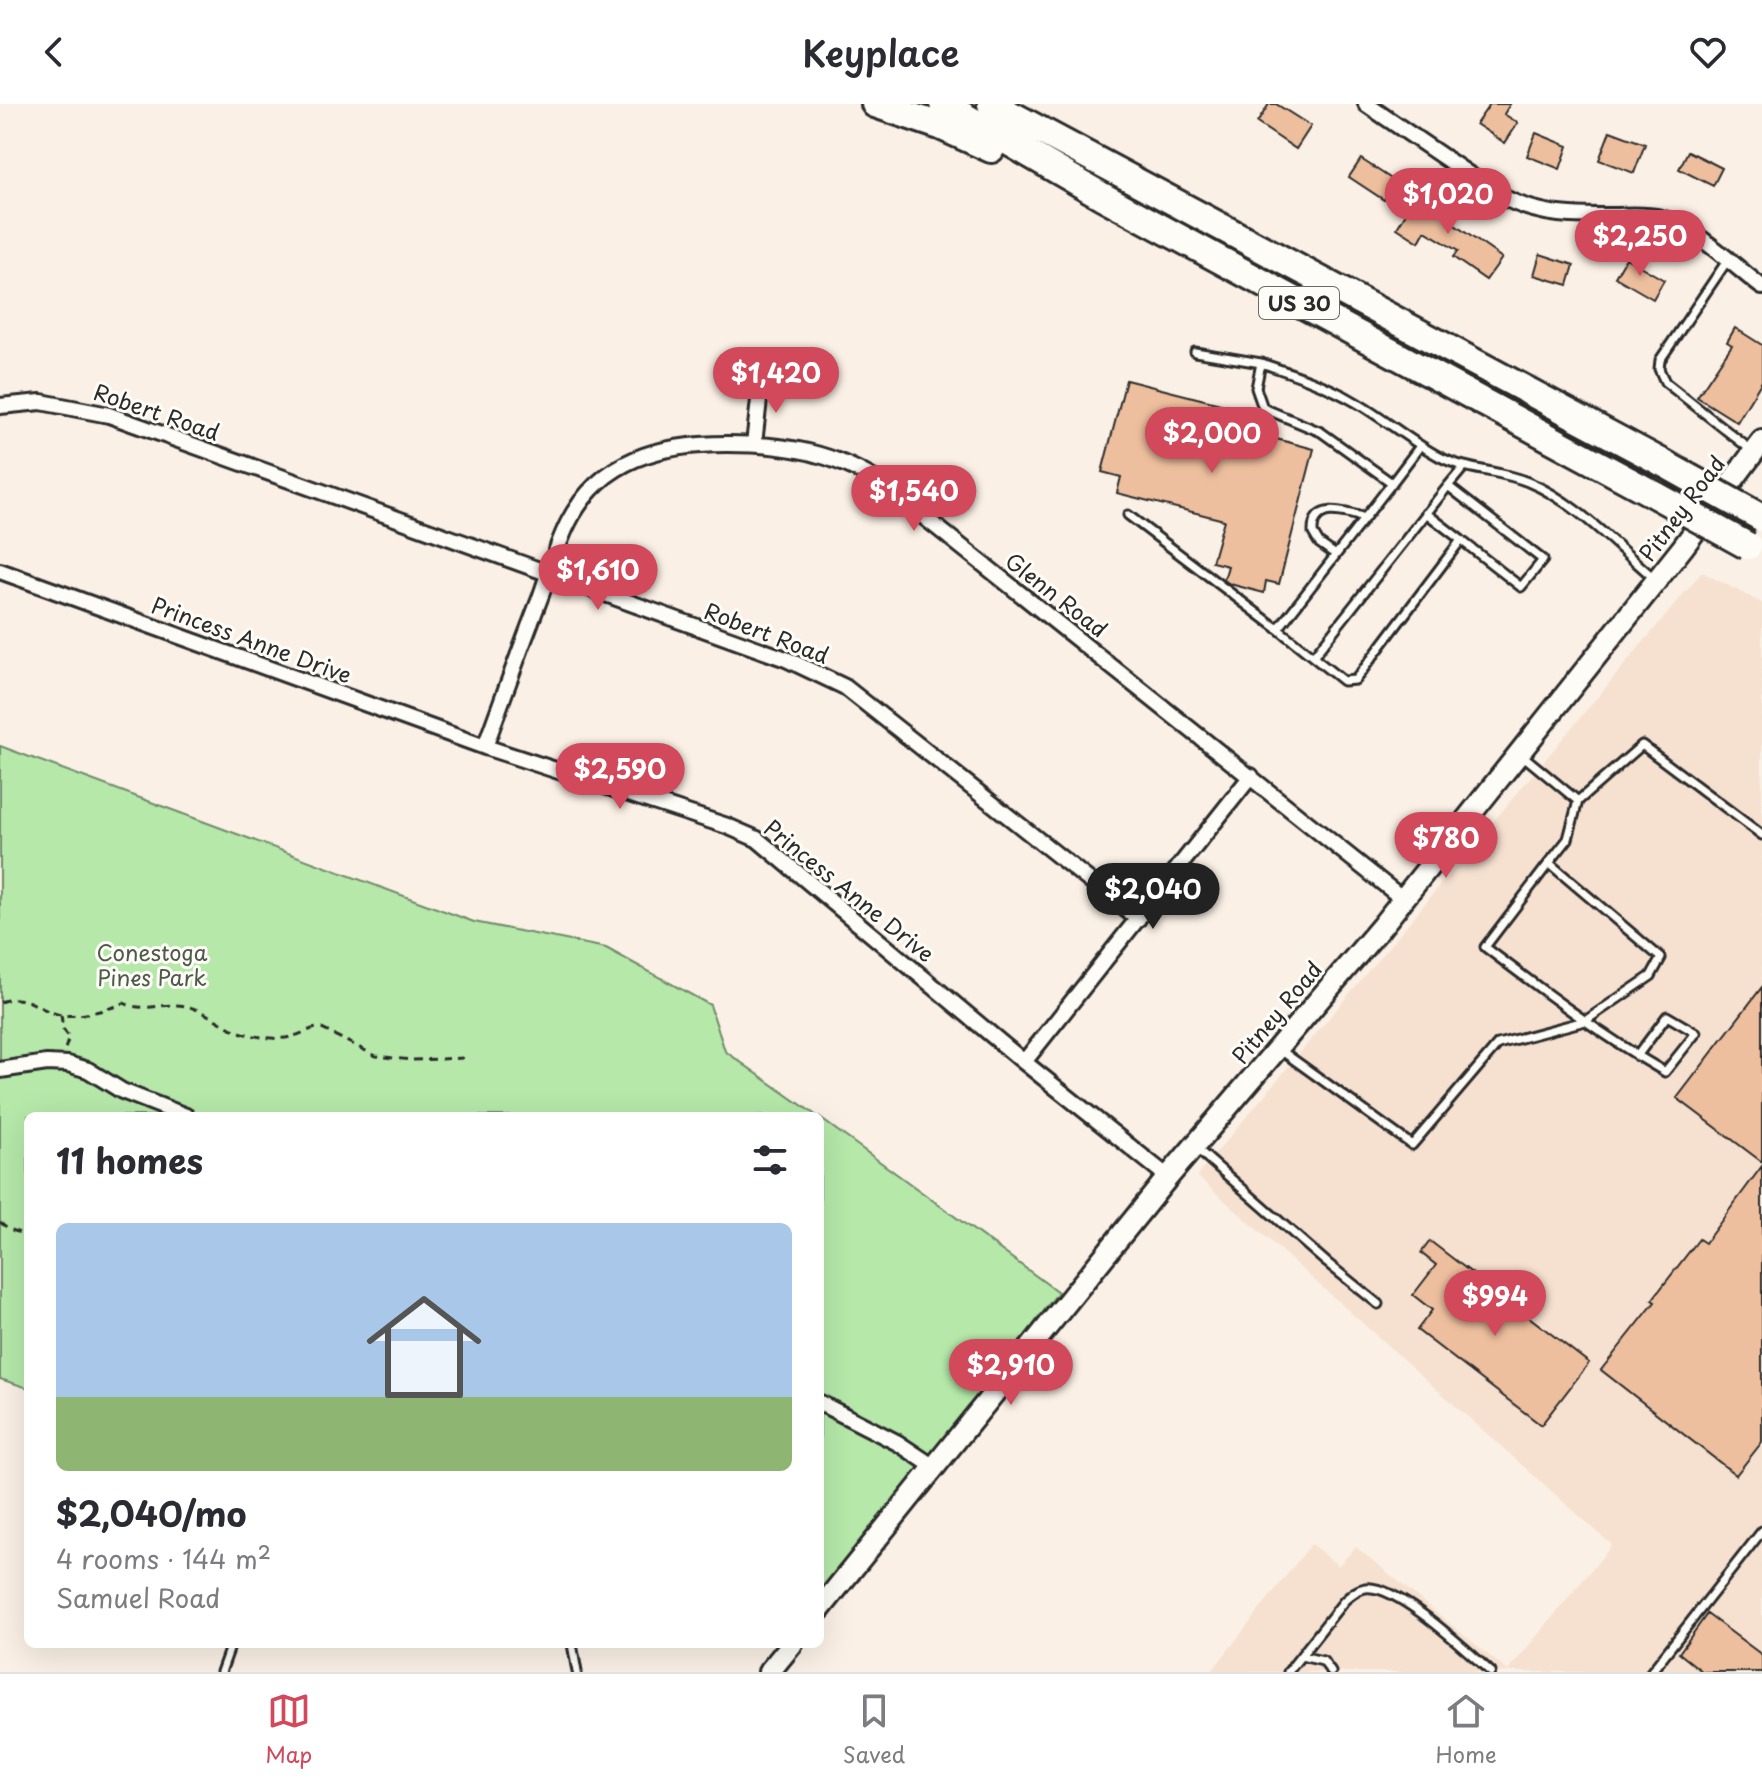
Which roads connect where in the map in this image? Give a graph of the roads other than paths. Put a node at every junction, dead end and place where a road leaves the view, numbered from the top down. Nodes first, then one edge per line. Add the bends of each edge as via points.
1 (875, 104) edge
2 (943, 104) edge
3 (991, 104) edge
4 (1366, 104) edge
5 (1727, 261) junction
6 (1226, 263) junction
7 (1762, 287) edge
8 (1195, 352) dead end
9 (1261, 363) junction
10 (761, 382) dead end
11 (0, 406) edge
12 (754, 444) junction
13 (1420, 446) junction
14 (1758, 446) edge
15 (1464, 467) junction
16 (1392, 483) junction
17 (1448, 486) junction
18 (1426, 513) junction
19 (1128, 515) dead end
20 (1365, 518) junction
21 (1762, 518) edge
22 (1461, 540) junction
23 (1755, 550) edge
24 (1336, 555) junction
25 (0, 571) edge
26 (548, 574) junction
27 (1656, 580) junction
28 (1278, 629) junction
29 (1313, 657) junction
30 (485, 747) junction
31 (1519, 753) junction
32 (1251, 776) junction
33 (1578, 801) junction
34 (1762, 835) edge
35 (1549, 863) junction
36 (1403, 899) junction
37 (1138, 919) junction
38 (1585, 1021) junction
39 (1278, 1048) junction
40 (1637, 1056) junction
41 (1024, 1062) junction
42 (0, 1070) edge
43 (176, 1112) edge
44 (1194, 1146) junction
45 (1168, 1177) junction
46 (1378, 1304) dead end
47 (824, 1405) edge
48 (934, 1467) junction
49 (1762, 1531) edge
50 (824, 1604) edge
51 (230, 1648) edge
52 (573, 1648) edge
53 (789, 1648) edge
54 (1301, 1656) junction
55 (221, 1672) edge
56 (577, 1672) edge
57 (769, 1672) edge
58 (1288, 1672) edge
59 (1331, 1672) edge
60 (1491, 1672) edge
61 (1651, 1672) edge

1 - 6 highway via 964,136
2 - 6 highway, US 30
3 - 21 highway, US 30, bridge
4 - 5 street via 1521,207 1574,216 1662,218 1686,229
5 - 7 street
5 - 14 lane via 1659,369 1665,382
6 - 23 highway, US 30, bridge
8 - 9 lane
9 - 13 lane via 1341,393
9 - 16 lane via 1256,388 1263,408 1321,432
10 - 12 street
11 - 26 street, Robert Road via 41,402 109,415
12 - 26 street, Glenn Road via 669,447 612,472 568,522
12 - 32 street, Glenn Road via 816,452 884,485
13 - 15 lane
13 - 16 lane
14 - 27 main road, Pitney Road
15 - 17 lane
15 - 27 lane via 1532,484 1582,517
16 - 20 lane
17 - 18 lane
17 - 22 lane via 1543,560 1521,587
18 - 22 lane
18 - 29 lane
19 - 28 lane
20 - 24 lane
20 - 24 lane via 1336,510 1317,517 1313,533
22 - 29 lane via 1355,680 1343,681
24 - 28 lane
25 - 30 street, Princess Anne Drive
26 - 30 street, Glenn Road
26 - 37 street, Robert Road via 786,659 845,687
27 - 31 main road, Pitney Road
28 - 29 lane
30 - 41 street, Princess Anne Drive via 757,839
31 - 33 lane
31 - 36 main road, Pitney Road
32 - 36 street, Glenn Road
32 - 37 street
33 - 34 lane via 1642,745
33 - 35 lane via 1568,839
35 - 38 lane via 1485,947
35 - 38 lane via 1661,958 1651,976
36 - 39 main road, Pitney Road
37 - 41 street
38 - 39 lane via 1498,1044 1412,1145
38 - 40 lane
39 - 44 main road, Pitney Road
40 - 40 lane via 1665,1072 1696,1033 1667,1016
41 - 45 street, Princess Anne Drive
42 - 43 street via 61,1064 88,1070 122,1091
44 - 45 main road, Pitney Road
44 - 46 lane
45 - 48 main road, Pitney Road
47 - 48 street
48 - 50 main road, Pitney Road
49 - 61 lane
51 - 55 lane
52 - 56 lane
53 - 57 main road
54 - 58 lane
54 - 59 lane via 1323,1661
54 - 60 lane via 1344,1601 1374,1588 1413,1607

